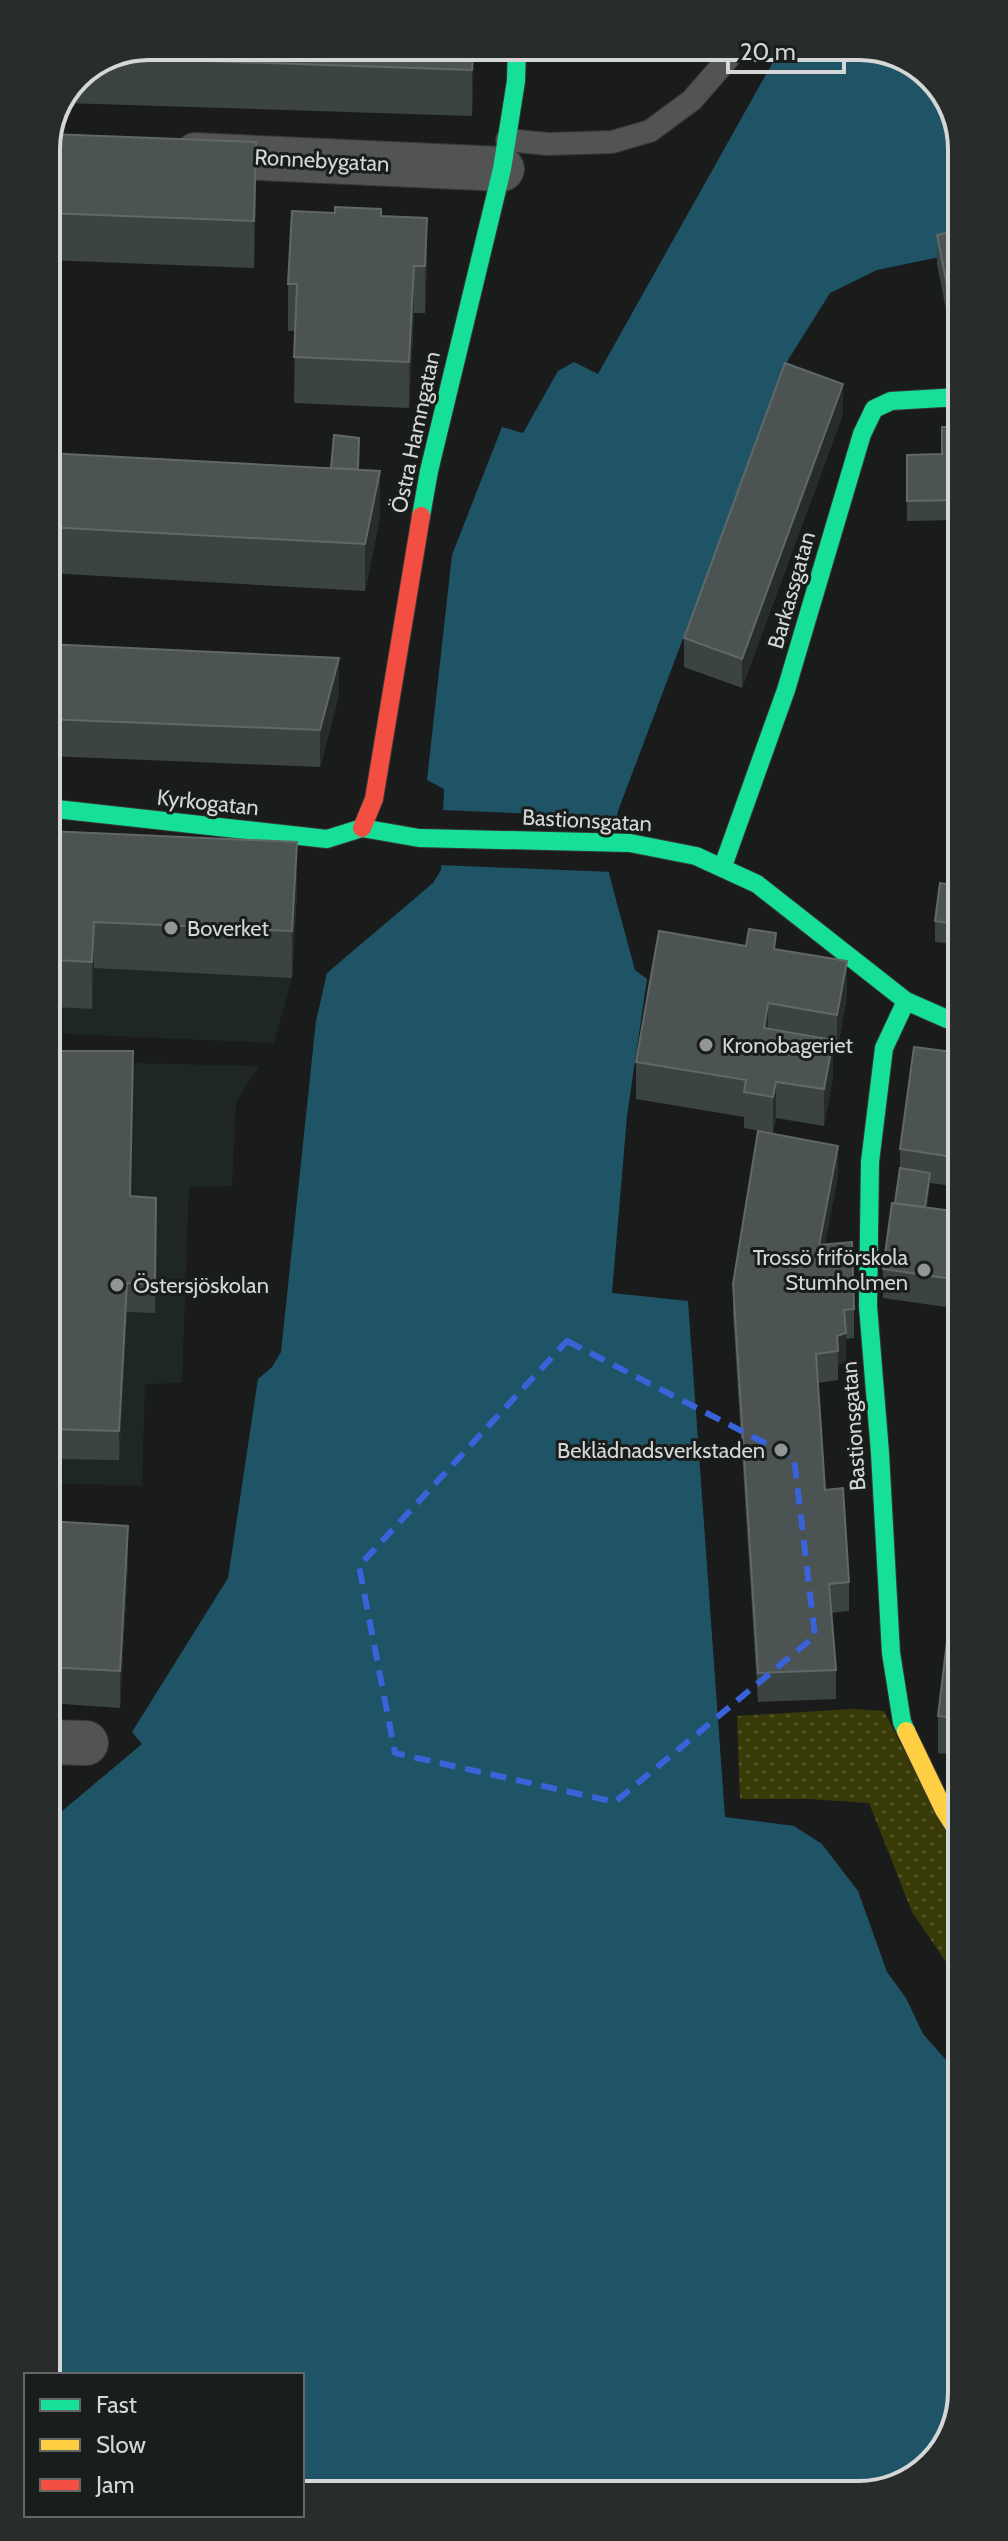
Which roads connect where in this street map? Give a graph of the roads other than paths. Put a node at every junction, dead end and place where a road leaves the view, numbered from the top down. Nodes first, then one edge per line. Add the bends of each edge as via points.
1 (517, 60) edge
2 (727, 60) edge
3 (156, 153) edge
4 (505, 154) junction
5 (948, 398) edge
6 (60, 809) edge
7 (362, 828) junction
8 (723, 866) junction
9 (906, 1001) junction
10 (948, 1019) edge
11 (948, 1816) edge

1 - 4 street, Östra Hamngatan
2 - 4 lane via 692,100 650,131 612,142 548,144
3 - 4 street, Ronnebygatan
4 - 7 street, Östra Hamngatan via 429,471 374,799
5 - 8 street, Barkassgatan via 891,401 874,409 786,690
6 - 7 street, Kyrkogatan via 327,839
7 - 8 street, Bastionsgatan via 436,838 630,843
8 - 9 street, Bastionsgatan via 757,884
9 - 10 street, Bastionsgatan
9 - 11 street, Bastionsgatan via 884,1048 870,1162 868,1306 891,1653 902,1722

